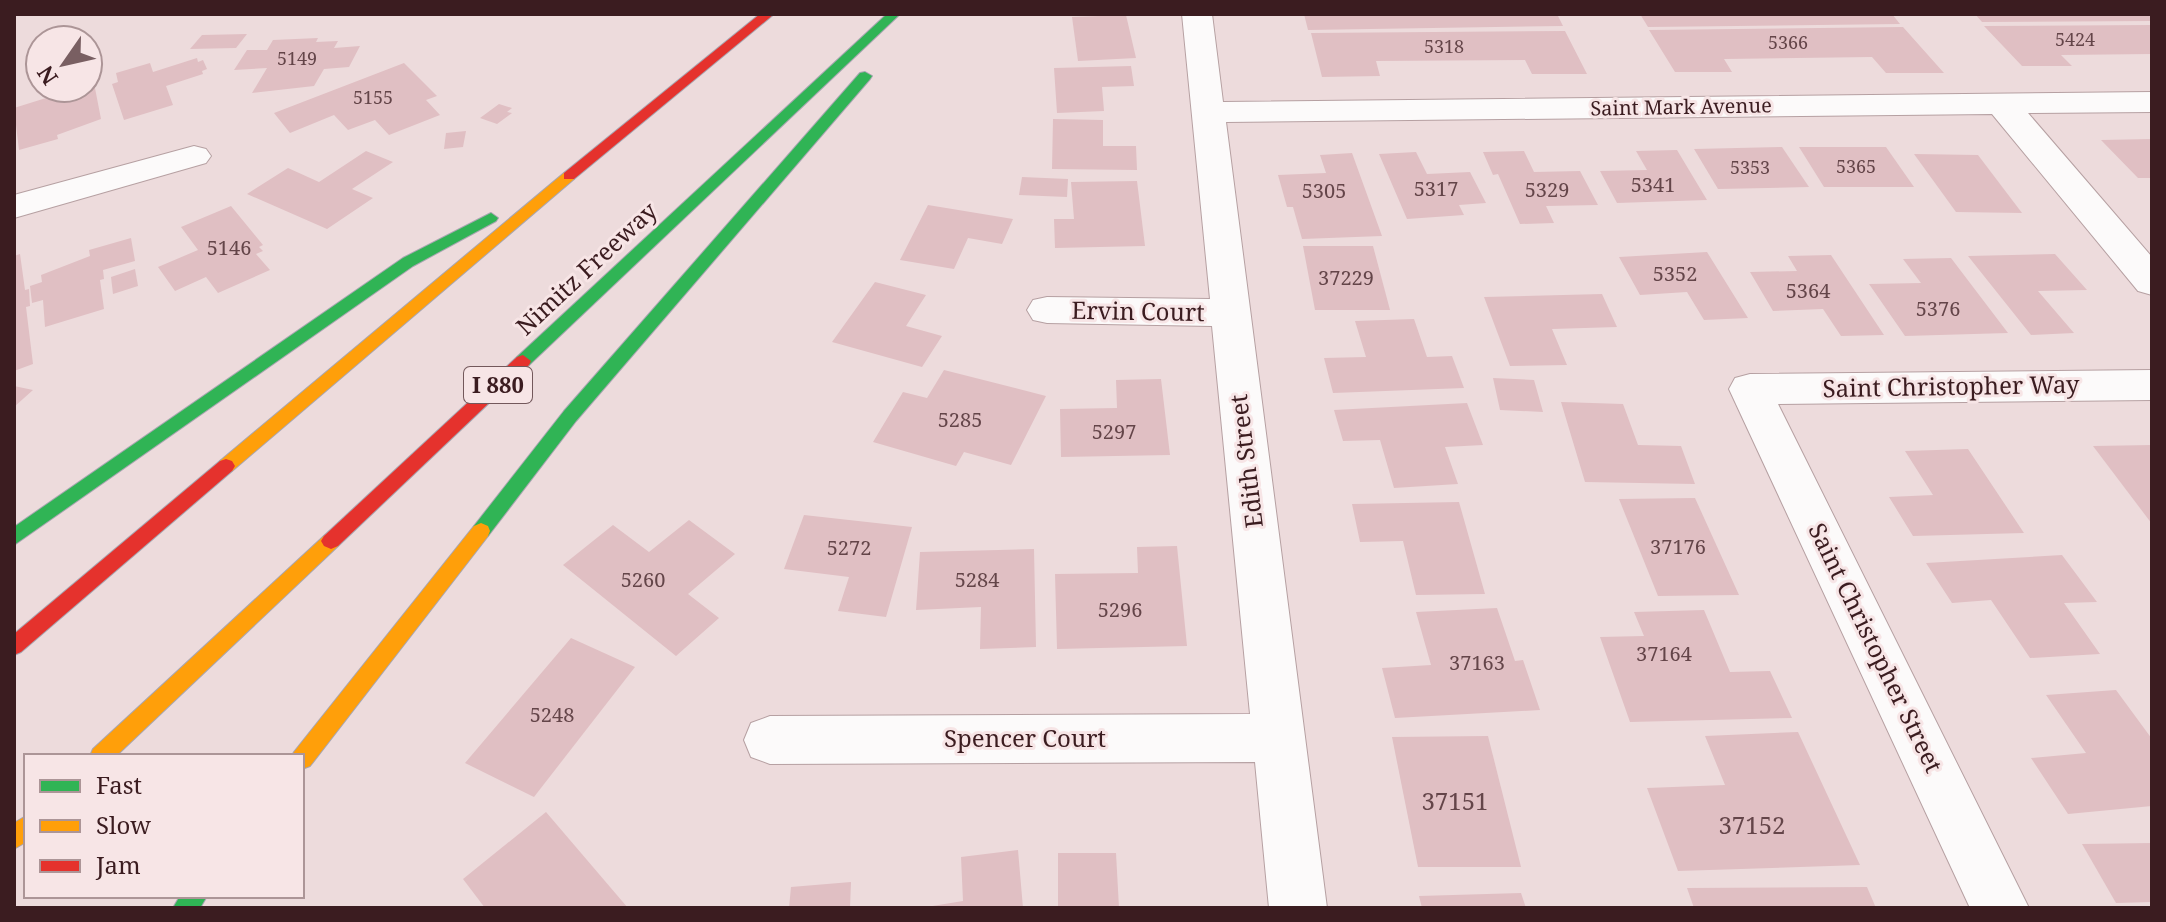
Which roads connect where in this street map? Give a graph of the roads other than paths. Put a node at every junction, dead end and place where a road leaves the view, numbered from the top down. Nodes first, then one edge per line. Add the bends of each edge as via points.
1 (768, 14) edge
2 (1197, 14) edge
3 (900, 26) edge
4 (877, 61) dead end
5 (2152, 102) edge
6 (2001, 103) junction
7 (1209, 112) junction
8 (194, 156) dead end
9 (567, 177) junction
10 (14, 207) edge
11 (2152, 282) edge
12 (1047, 310) dead end
13 (1229, 313) junction
14 (2152, 385) edge
15 (1750, 389) joint
16 (14, 537) edge
17 (14, 646) edge
18 (1281, 738) junction
19 (770, 740) dead end
20 (103, 754) edge
21 (304, 756) edge
22 (1298, 908) edge
23 (2000, 908) edge

1 - 9 highway
2 - 7 street, Edith Street
3 - 20 highway, Nimitz Freeway / I 880
4 - 21 highway via 570,416
5 - 6 street, Saint Mark Avenue
6 - 7 street, Saint Mark Avenue
6 - 11 street
7 - 13 street, Edith Street
8 - 10 street
9 - 16 highway via 408,262
9 - 17 highway
12 - 13 street, Ervin Court
13 - 18 street, Edith Street
14 - 15 street, Saint Christopher Way
15 - 23 street, Saint Christopher Street
18 - 19 street, Spencer Court
18 - 22 street, Edith Street

